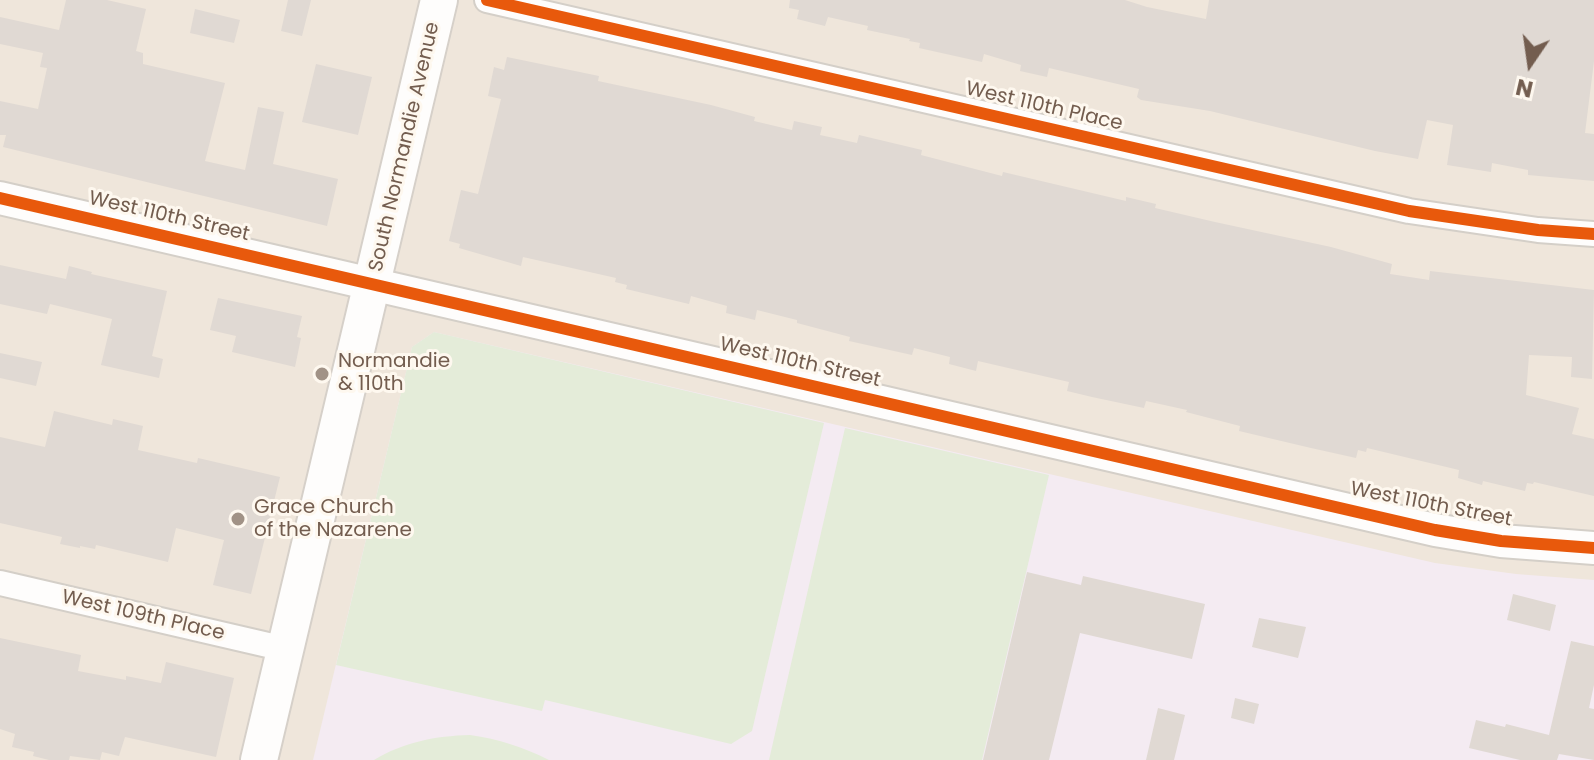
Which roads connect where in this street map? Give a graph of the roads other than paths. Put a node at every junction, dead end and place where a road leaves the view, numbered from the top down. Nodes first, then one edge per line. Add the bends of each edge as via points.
1 (439, 0) edge
2 (487, 0) edge
3 (0, 198) edge
4 (1594, 234) edge
5 (373, 285) junction
6 (1594, 548) edge
7 (0, 583) edge
8 (285, 649) junction
9 (259, 760) edge

1 - 5 main road, South Normandie Avenue
2 - 4 street, West 110th Place via 1409,211
3 - 5 street, West 110th Street
5 - 6 street, West 110th Street via 1435,530
5 - 8 main road, South Normandie Avenue
7 - 8 street, West 109th Place
8 - 9 main road, South Normandie Avenue

